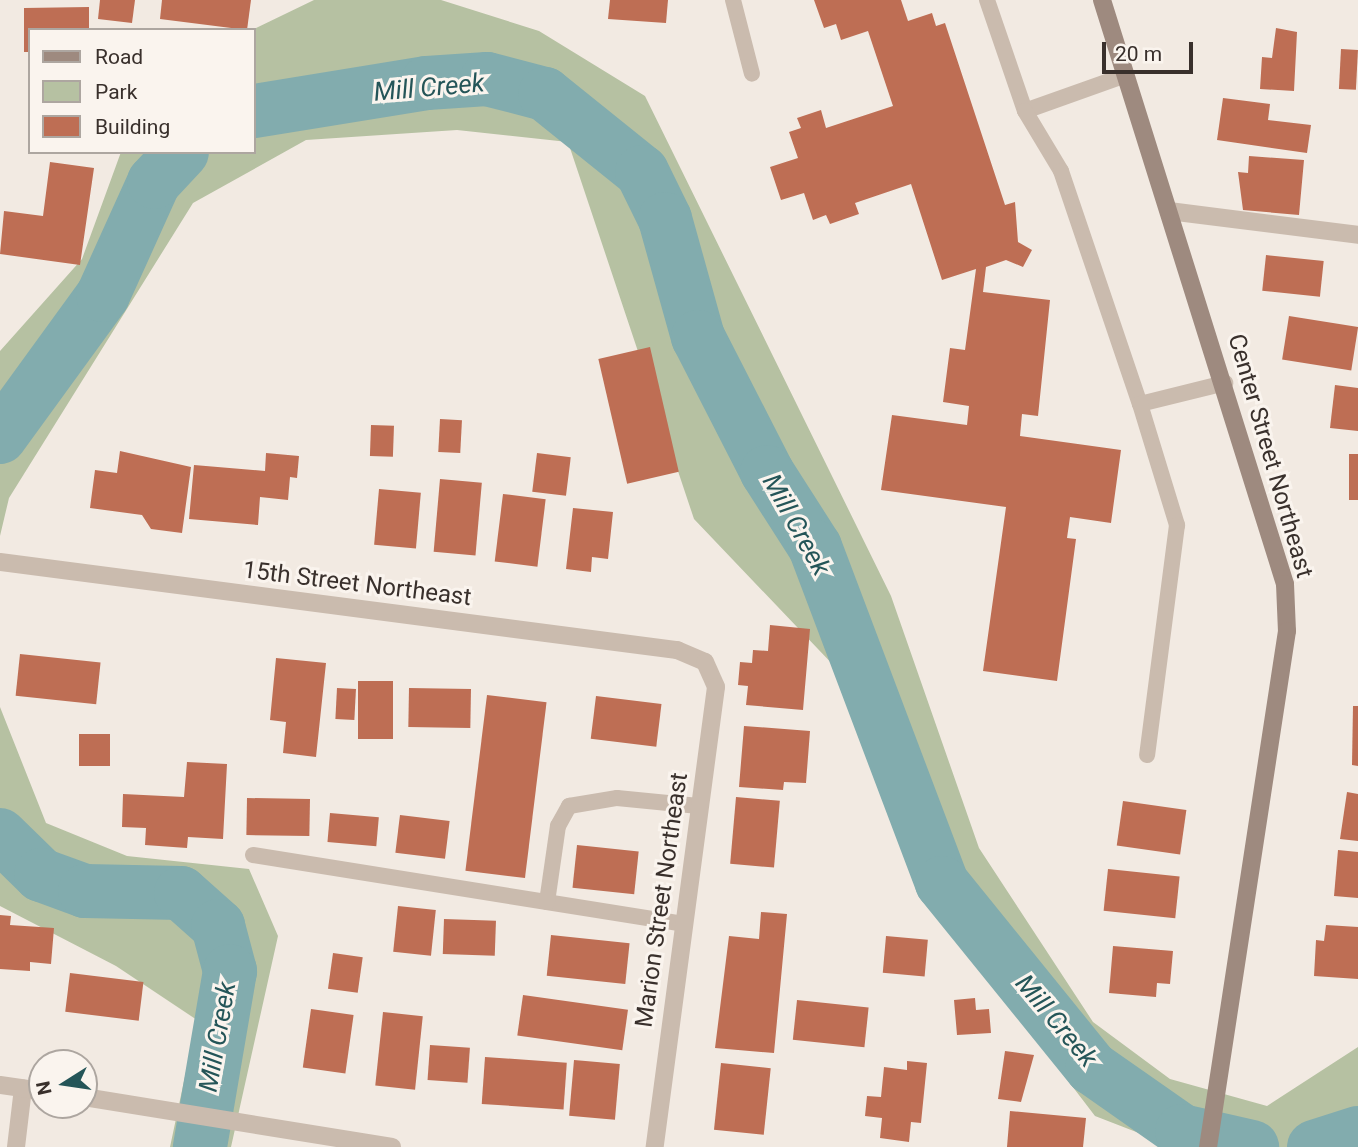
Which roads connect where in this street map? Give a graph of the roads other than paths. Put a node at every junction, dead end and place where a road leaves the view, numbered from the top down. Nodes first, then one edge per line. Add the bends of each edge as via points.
1 (733, 0) edge
2 (987, 0) edge
3 (1102, 0) edge
4 (751, 74) dead end
5 (1126, 75) junction
6 (1025, 111) junction
7 (1169, 211) junction
8 (1358, 235) edge
9 (1224, 383) junction
10 (1140, 404) junction
11 (0, 562) edge
12 (705, 662) joint
13 (1147, 755) dead end
14 (699, 806) junction
15 (253, 855) dead end
16 (547, 902) junction
17 (683, 924) junction
18 (0, 1085) edge
19 (23, 1088) junction
20 (28, 1089) edge
21 (98, 1099) edge
22 (369, 1145) edge
23 (16, 1147) edge
24 (392, 1147) edge
25 (655, 1147) edge
26 (1208, 1147) edge

1 - 4 lane
2 - 6 lane
3 - 5 main road, Center Street Northeast
5 - 6 lane
5 - 7 main road, Center Street Northeast
6 - 10 lane via 1060,171
7 - 8 street
7 - 9 main road, Center Street Northeast
9 - 10 lane
9 - 26 main road, Center Street Northeast via 1270,526 1287,611
10 - 13 lane via 1177,525
11 - 12 street, 15th Street Northeast via 677,650
12 - 14 street, Marion Street Northeast via 716,687
14 - 16 lane via 586,800 569,806 558,825
14 - 17 street, Marion Street Northeast
15 - 16 lane
16 - 17 lane
17 - 25 street, Marion Street Northeast
18 - 19 street
19 - 20 street
19 - 23 street
21 - 22 street
22 - 24 street

